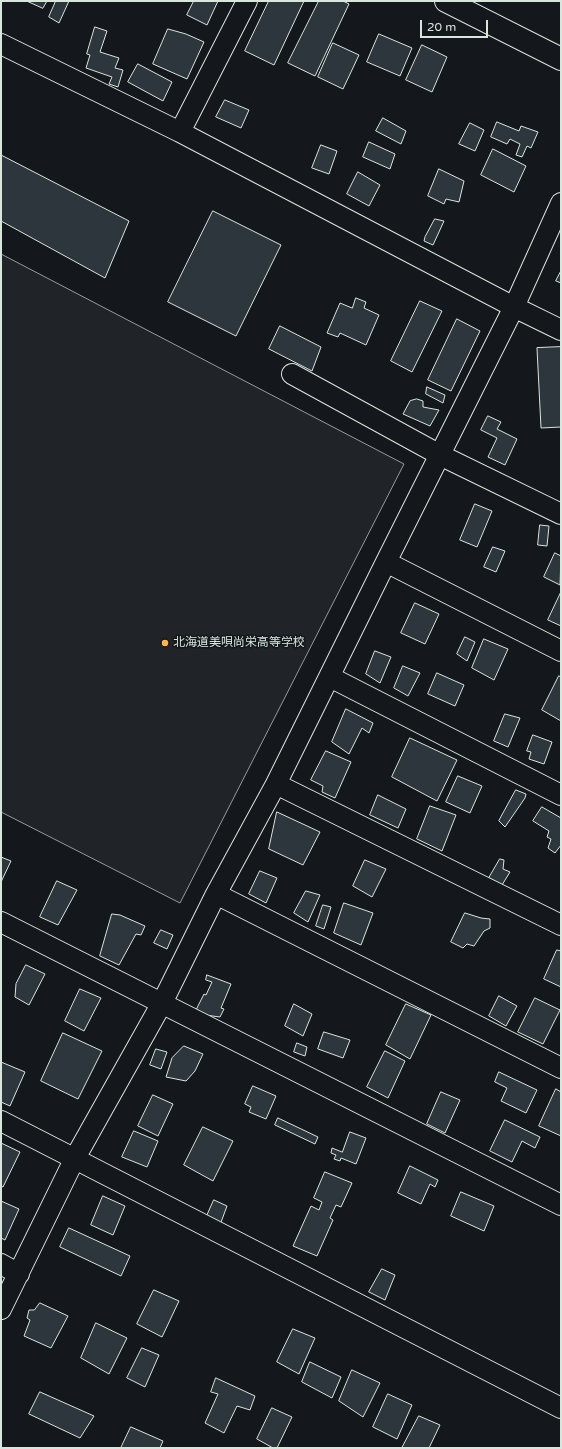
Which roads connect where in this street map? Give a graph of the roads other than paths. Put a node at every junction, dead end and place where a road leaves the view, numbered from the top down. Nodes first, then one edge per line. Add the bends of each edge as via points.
1 (247, 1) edge
2 (446, 1) edge
3 (1, 44) edge
4 (561, 59) edge
5 (180, 132) junction
6 (561, 203) edge
7 (514, 307) junction
8 (561, 330) edge
9 (292, 374) dead end
10 (440, 455) junction
11 (561, 514) edge
12 (386, 562) junction
13 (561, 651) edge
14 (330, 677) junction
15 (276, 784) junction
16 (561, 795) edge
17 (216, 894) junction
18 (1, 922) edge
19 (561, 925) edge
20 (162, 1004) junction
21 (561, 1068) edge
22 (1, 1121) edge
23 (76, 1158) junction
24 (561, 1205) edge
25 (1, 1264) edge
26 (19, 1274) junction
27 (1, 1309) edge
28 (561, 1408) edge

1 - 5 street
2 - 4 highway
3 - 5 street
5 - 7 street
6 - 7 street
7 - 8 street
7 - 10 street
9 - 10 street
10 - 11 street
10 - 12 street
12 - 13 street
12 - 14 street
14 - 15 street
14 - 16 street
15 - 17 street
15 - 19 street
17 - 20 street
17 - 21 street
18 - 20 street
20 - 23 street
20 - 24 street
22 - 23 street
23 - 26 street
23 - 28 street
25 - 26 street
26 - 27 street

